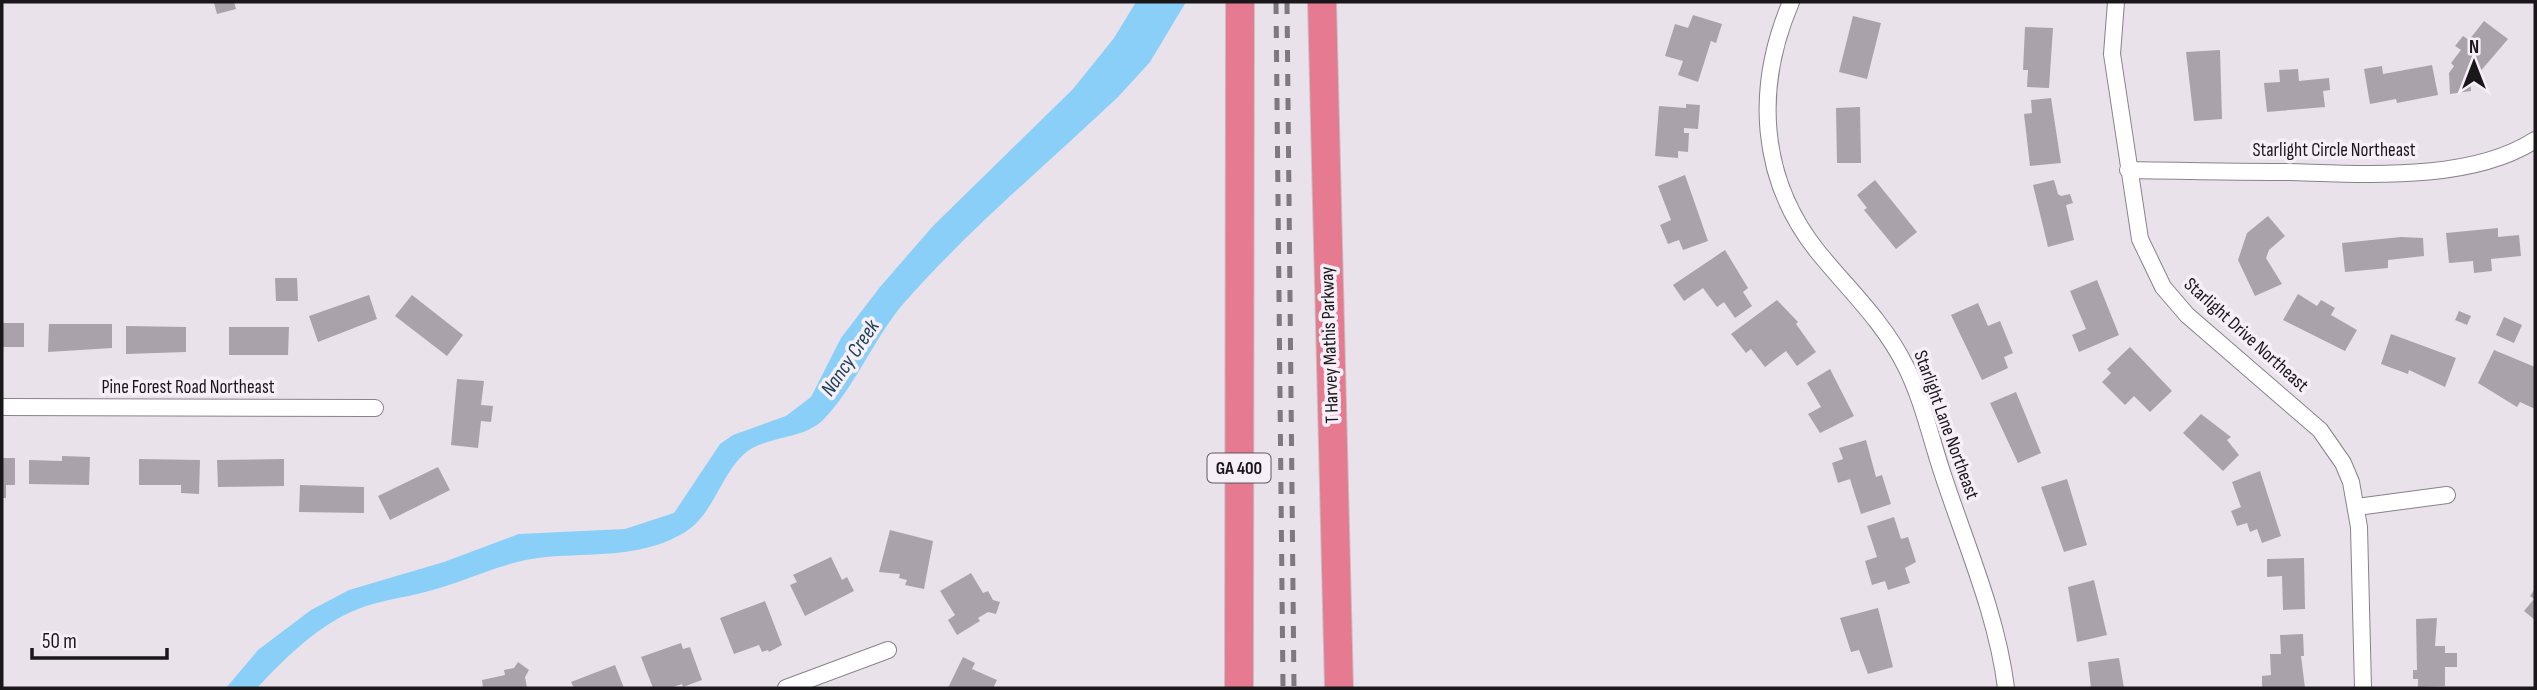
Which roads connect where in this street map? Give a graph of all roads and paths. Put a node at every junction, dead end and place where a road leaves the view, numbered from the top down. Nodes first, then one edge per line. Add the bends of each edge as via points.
1 (1240, 2) edge
2 (1791, 2) edge
3 (2116, 2) edge
4 (1322, 10) edge
5 (2535, 140) edge
6 (2128, 170) junction
7 (2, 407) edge
8 (374, 408) dead end
9 (2447, 495) dead end
10 (2357, 507) junction
11 (888, 650) dead end
12 (786, 688) edge
13 (1239, 688) edge
14 (1339, 688) edge
15 (2006, 688) edge
16 (2363, 688) edge

1 - 13 highway, GA 400
2 - 15 street, Starlight Lane Northeast via 1771,57 1767,96 1778,178 1797,221 1817,251 1878,319 1907,369 1994,626
3 - 6 street, Starlight Drive Northeast via 2112,54
4 - 14 highway, T Harvey Mathis Parkway
5 - 6 street, Starlight Circle Northeast via 2515,153 2426,171
6 - 10 street, Starlight Drive Northeast via 2140,239 2163,287 2188,315 2327,437 2351,482
7 - 8 street, Pine Forest Road Northeast
9 - 10 street
10 - 16 street, Starlight Drive Northeast
11 - 12 street

